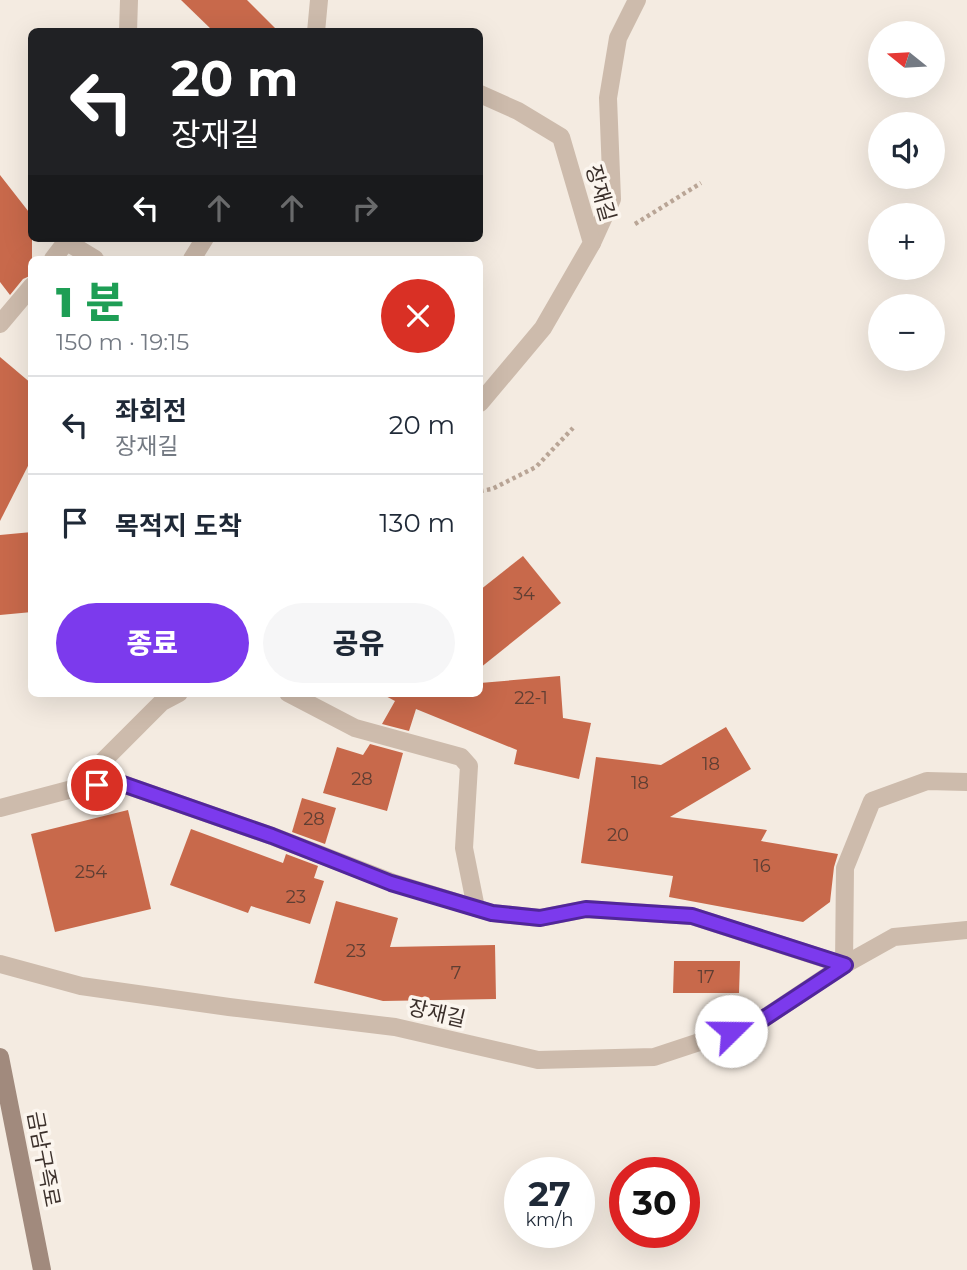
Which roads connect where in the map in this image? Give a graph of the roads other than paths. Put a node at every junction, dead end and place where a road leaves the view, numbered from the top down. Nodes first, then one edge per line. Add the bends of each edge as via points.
1 (129, 0) edge
2 (319, 0) edge
3 (637, 0) edge
4 (128, 28) edge
5 (316, 28) edge
6 (483, 95) edge
7 (66, 242) edge
8 (71, 242) edge
9 (592, 243) junction
10 (55, 256) edge
11 (90, 256) edge
12 (28, 291) edge
13 (0, 324) edge
14 (483, 399) edge
15 (171, 697) edge
16 (296, 697) edge
17 (967, 782) edge
18 (76, 789) junction
19 (0, 808) edge
20 (476, 908) junction
21 (967, 930) edge
22 (0, 964) edge
23 (845, 965) junction
24 (0, 1057) edge
25 (42, 1270) edge

1 - 4 street
2 - 5 street
3 - 9 street via 618,38 608,98 612,199
6 - 9 street, 장재길 via 561,136
7 - 10 street
8 - 11 street
9 - 14 street, 장재길 via 544,328
12 - 13 street
15 - 18 street
16 - 20 street via 355,728 461,757 469,766 464,848
17 - 23 street via 927,781 872,801 845,868
18 - 19 street
18 - 20 street via 117,782 391,883
20 - 23 street via 540,918 586,909 692,916
21 - 23 street, 장재길 via 894,937
22 - 23 street, 장재길 via 81,986 395,1027 538,1060 654,1056 757,1023
24 - 25 main road, 금남구즉로

